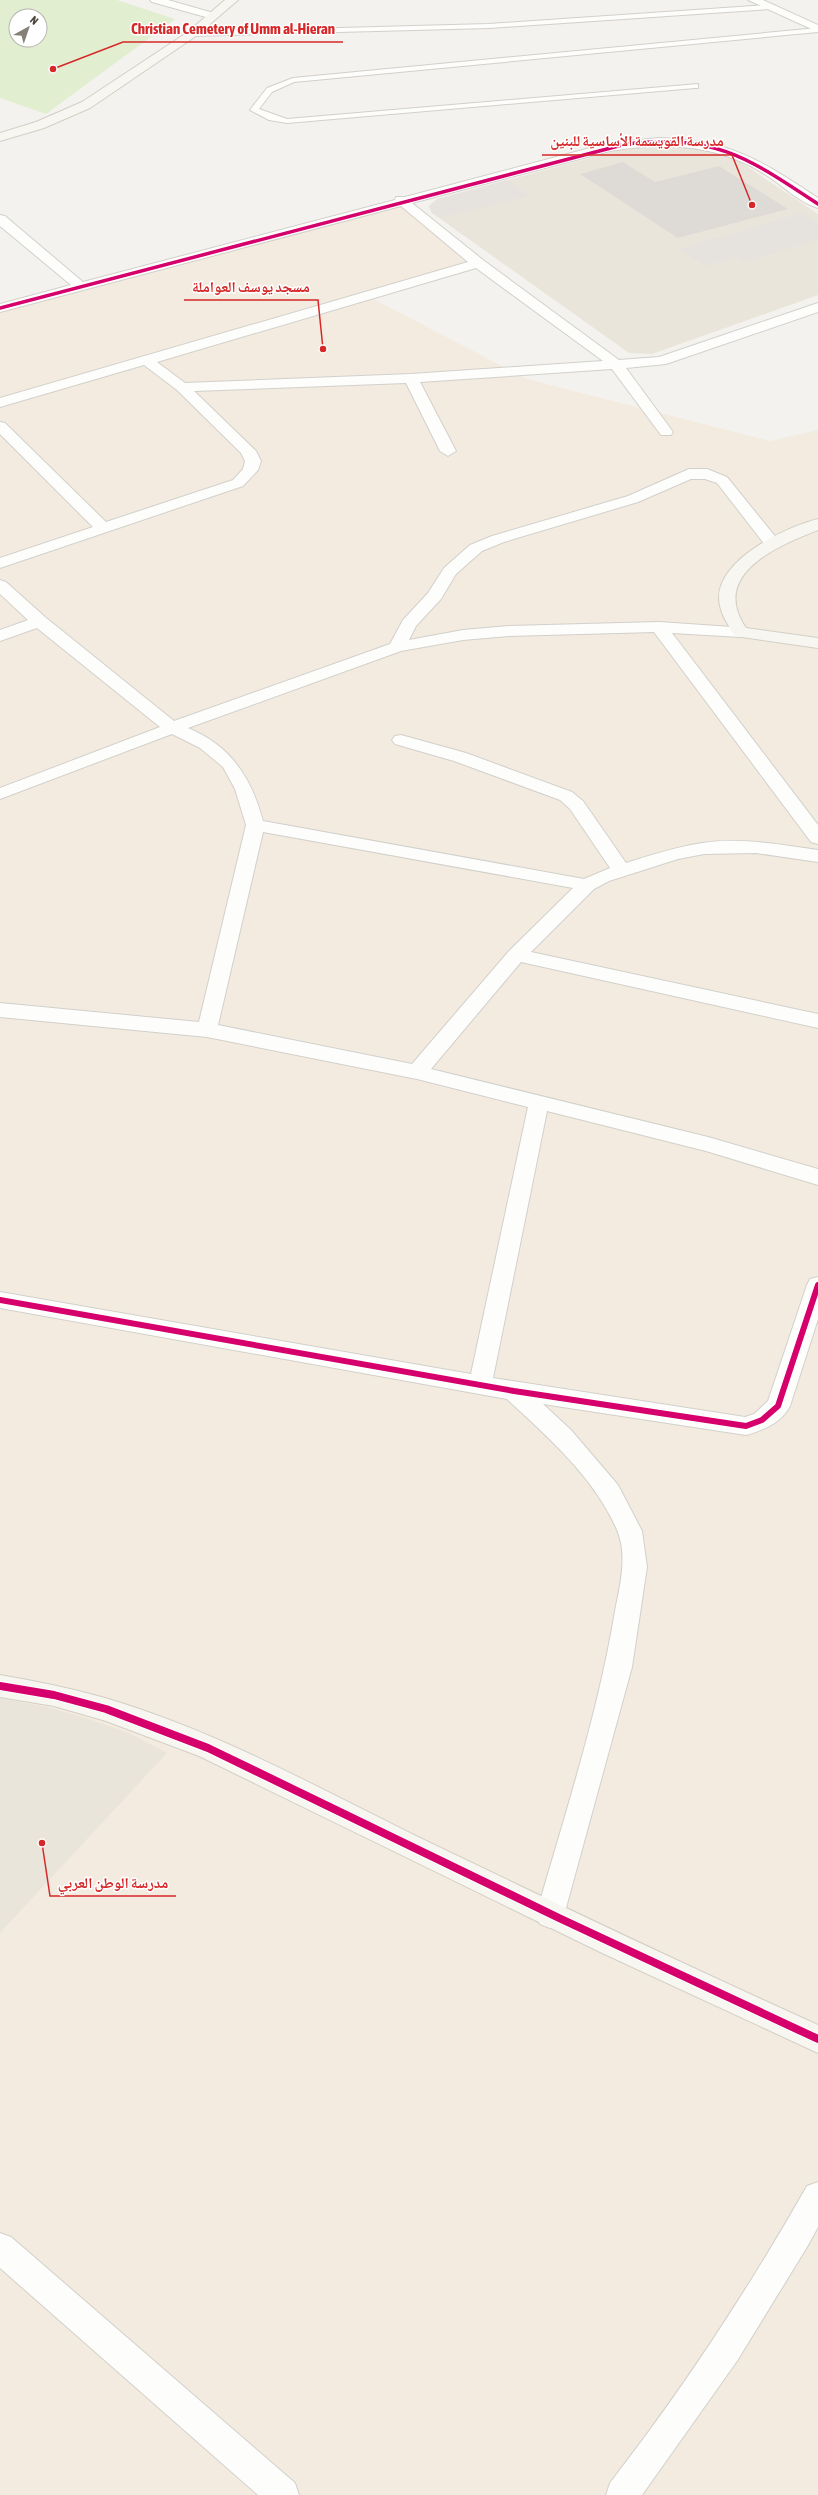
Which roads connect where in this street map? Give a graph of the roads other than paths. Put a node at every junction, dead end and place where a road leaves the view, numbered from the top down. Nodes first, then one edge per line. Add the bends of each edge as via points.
1 (156, 0) edge
2 (232, 0) edge
3 (754, 0) edge
4 (767, 7) junction
5 (213, 16) junction
6 (818, 30) edge
7 (192, 34) junction
8 (695, 86) dead end
9 (0, 137) edge
10 (401, 200) junction
11 (818, 204) edge
12 (0, 219) edge
13 (478, 263) junction
14 (80, 286) junction
15 (818, 307) edge
16 (0, 308) edge
17 (147, 361) junction
18 (615, 363) junction
19 (411, 378) junction
20 (182, 387) junction
21 (0, 403) edge
22 (0, 426) edge
23 (666, 432) dead end
24 (448, 451) dead end
25 (818, 524) edge
26 (102, 527) junction
27 (772, 543) junction
28 (0, 563) edge
29 (0, 586) edge
30 (39, 621) junction
31 (660, 627) junction
32 (741, 632) junction
33 (0, 636) edge
34 (818, 643) edge
35 (397, 647) junction
36 (172, 728) junction
37 (401, 740) dead end
38 (0, 794) edge
39 (255, 825) junction
40 (818, 838) edge
41 (818, 856) edge
42 (621, 870) junction
43 (587, 886) junction
44 (516, 955) junction
45 (0, 1010) edge
46 (818, 1021) edge
47 (207, 1030) junction
48 (416, 1072) junction
49 (539, 1102) junction
50 (818, 1177) edge
51 (818, 1285) edge
52 (0, 1300) edge
53 (480, 1386) junction
54 (514, 1392) junction
55 (0, 1686) edge
56 (550, 1915) junction
57 (818, 2039) edge
58 (818, 2197) edge
59 (0, 2248) edge
60 (283, 2495) edge
61 (622, 2495) edge

1 - 5 street
2 - 5 street
3 - 4 street
4 - 6 street
4 - 7 lane via 488,26
5 - 7 street
6 - 8 lane via 293,80 272,87 260,96 254,110 272,118 287,120
7 - 9 street via 86,105 40,125
10 - 11 street via 636,142 693,143 742,156
10 - 13 street
10 - 14 street
12 - 14 street
13 - 17 street
13 - 18 street
14 - 16 street
15 - 18 street via 661,361
17 - 20 street
17 - 21 street
18 - 19 street
18 - 23 street
19 - 20 street
19 - 24 street
20 - 26 street via 248,451 253,461 250,470 238,483
22 - 26 street
25 - 27 street
26 - 28 street
27 - 32 street via 739,567 728,592 730,613
27 - 35 street via 722,480 707,474 689,474 633,499 498,539 476,548 450,571 435,596 410,624
29 - 30 street
30 - 33 street
30 - 36 street
31 - 32 street
31 - 35 street via 463,635
31 - 40 street
32 - 34 street
35 - 36 street
36 - 38 street
36 - 39 street via 217,749 233,768 249,798
37 - 42 street via 460,757 566,796 578,805
39 - 43 street
39 - 47 street
41 - 42 street via 756,847 704,848
42 - 43 street
43 - 44 street
44 - 46 street
44 - 48 street
45 - 47 street
47 - 48 street
48 - 49 street
49 - 50 street via 708,1144
49 - 53 street
51 - 54 street via 778,1406 762,1420 746,1426
52 - 53 street
53 - 54 street
54 - 56 street via 563,1437 609,1492 630,1531 635,1567 619,1667
55 - 56 street via 39,1691 128,1715 209,1748
56 - 57 street
58 - 61 street via 779,2269 667,2437
59 - 60 street

